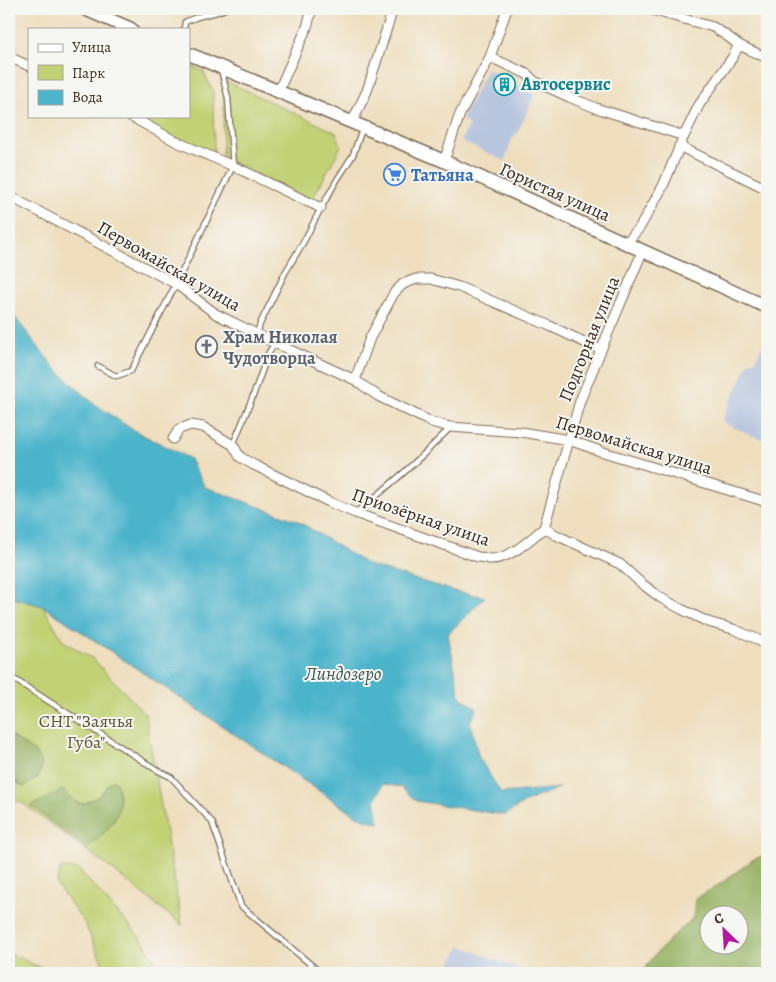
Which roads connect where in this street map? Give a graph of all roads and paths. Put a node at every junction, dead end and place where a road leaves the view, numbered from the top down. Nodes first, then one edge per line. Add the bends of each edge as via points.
1 (85, 9) edge
2 (225, 9) edge
3 (312, 9) edge
4 (393, 9) edge
5 (508, 9) edge
6 (648, 9) edge
7 (129, 28) edge
8 (184, 28) edge
9 (739, 45) junction
10 (190, 54) edge
11 (9, 57) edge
12 (490, 57) junction
13 (767, 58) edge
14 (28, 66) edge
15 (221, 68) junction
16 (278, 92) junction
17 (134, 118) edge
18 (357, 124) junction
19 (684, 136) junction
20 (679, 146) junction
21 (444, 161) junction
22 (233, 166) junction
23 (767, 189) edge
24 (9, 196) edge
25 (321, 208) junction
26 (626, 243) junction
27 (644, 250) junction
28 (176, 284) junction
29 (767, 307) edge
30 (257, 334) junction
31 (275, 343) junction
32 (601, 350) junction
33 (98, 366) dead end
34 (354, 380) junction
35 (450, 427) junction
36 (172, 439) dead end
37 (569, 440) junction
38 (233, 444) junction
39 (767, 502) edge
40 (355, 513) junction
41 (544, 528) junction
42 (767, 646) edge
43 (9, 676) edge
44 (321, 973) edge

1 - 7 street
2 - 8 lane via 186,22
3 - 16 street via 308,27
4 - 18 street
5 - 12 street
6 - 9 street via 713,27
9 - 13 street
9 - 19 street via 699,105
10 - 15 street, Гористая улица
11 - 14 street
12 - 19 street via 527,74 534,81 596,108
12 - 21 street via 460,114
15 - 16 street, Гористая улица
15 - 22 lane via 228,98
16 - 18 street, Гористая улица
17 - 22 street via 177,142
18 - 21 street, Гористая улица
18 - 25 lane via 353,156
19 - 20 street
20 - 23 street
20 - 26 street via 663,186 640,228
21 - 26 street, Гористая улица
22 - 25 street
22 - 28 lane
24 - 28 street, Первомайская улица
25 - 30 lane via 285,273
26 - 27 street, Гористая улица
27 - 29 street, Гористая улица
27 - 32 street, Подгорная улица
28 - 30 street, Первомайская улица via 216,314
28 - 33 lane via 131,370 116,376
30 - 31 street, Первомайская улица
31 - 34 street, Первомайская улица
31 - 38 lane
32 - 34 street via 459,287 431,279 416,279 403,284 394,293 370,338
32 - 37 street, Подгорная улица via 580,401
34 - 35 street, Первомайская улица via 406,411
35 - 37 street, Первомайская улица via 521,432
35 - 40 lane via 420,458
36 - 38 street, Приозёрная улица via 180,429 191,425
37 - 39 street, Первомайская улица
37 - 41 street, Подгорная улица
38 - 40 street, Приозёрная улица via 240,456 254,465
40 - 41 street, Приозёрная улица via 491,559 505,556
41 - 42 street via 620,564 641,583 680,609 757,639
43 - 44 lane via 170,777 212,822 241,906

